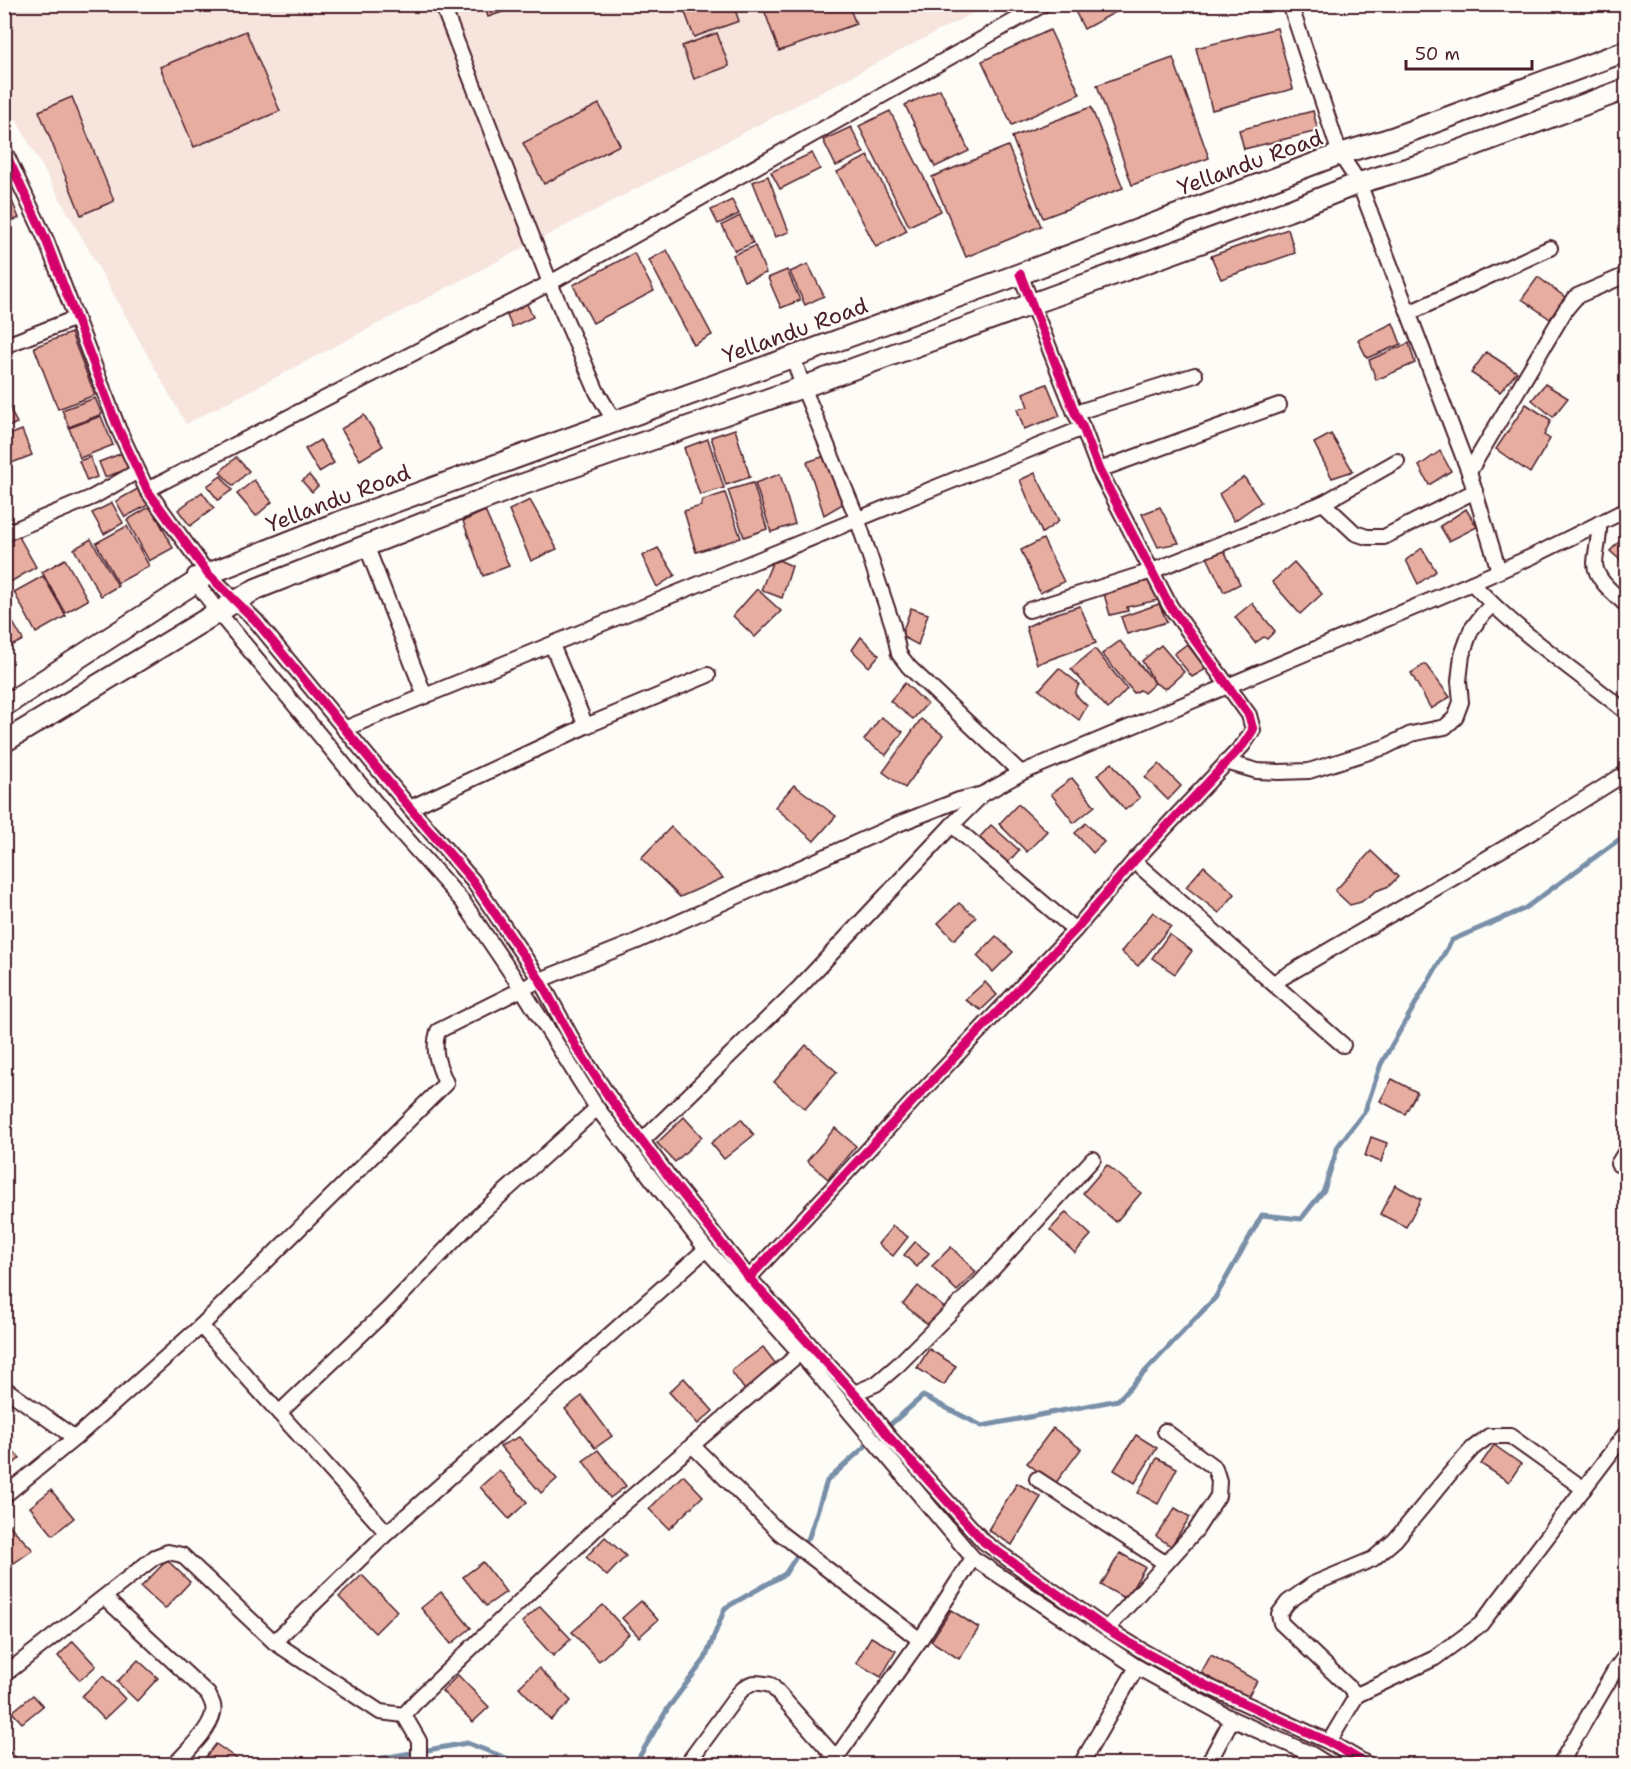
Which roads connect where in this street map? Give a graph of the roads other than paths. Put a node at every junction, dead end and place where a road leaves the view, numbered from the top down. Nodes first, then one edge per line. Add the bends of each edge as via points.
1 (442, 4) edge
2 (1044, 4) edge
3 (1290, 4) edge
4 (1626, 51) edge
5 (1626, 88) edge
6 (4, 150) edge
7 (1340, 154) junction
8 (10, 177) edge
9 (1359, 183) junction
10 (1550, 248) dead end
11 (1020, 274) junction
12 (1626, 274) edge
13 (550, 283) junction
14 (1030, 304) junction
15 (1408, 313) junction
16 (76, 318) junction
17 (4, 346) edge
18 (793, 357) junction
19 (1195, 375) dead end
20 (803, 387) junction
21 (1279, 405) dead end
22 (1075, 413) junction
23 (615, 422) junction
24 (1083, 428) junction
25 (1397, 461) dead end
26 (1099, 470) junction
27 (138, 471) junction
28 (1469, 472) junction
29 (147, 490) junction
30 (1475, 491) junction
31 (1323, 503) junction
32 (1626, 510) edge
33 (857, 518) junction
34 (1599, 523) junction
35 (4, 534) edge
36 (366, 546) junction
37 (1152, 571) junction
38 (1499, 571) junction
39 (202, 578) junction
40 (1472, 584) junction
41 (237, 601) junction
42 (1492, 605) junction
43 (1626, 605) edge
44 (1029, 610) dead end
45 (219, 612) junction
46 (552, 645) junction
47 (708, 675) dead end
48 (1227, 685) junction
49 (425, 696) junction
50 (4, 706) edge
51 (1626, 712) edge
52 (586, 726) junction
53 (344, 729) junction
54 (4, 742) edge
55 (1226, 762) junction
56 (1021, 773) junction
57 (1626, 773) edge
58 (983, 794) junction
59 (410, 808) junction
60 (952, 825) junction
61 (1134, 861) junction
62 (1075, 930) junction
63 (540, 980) junction
64 (1273, 983) junction
65 (522, 989) junction
66 (1343, 1045) dead end
67 (597, 1108) junction
68 (642, 1142) junction
69 (1626, 1151) edge
70 (1093, 1159) dead end
71 (1618, 1164) dead end
72 (706, 1249) junction
73 (749, 1278) junction
74 (201, 1326) junction
75 (800, 1353) junction
76 (8, 1395) edge
77 (858, 1397) junction
78 (279, 1413) junction
79 (1165, 1431) dead end
80 (1626, 1433) edge
81 (75, 1438) junction
82 (693, 1446) junction
83 (1037, 1479) dead end
84 (1584, 1489) junction
85 (4, 1496) edge
86 (387, 1533) junction
87 (974, 1558) junction
88 (1165, 1563) junction
89 (105, 1598) junction
90 (1107, 1629) junction
91 (920, 1640) junction
92 (274, 1642) junction
93 (1626, 1655) edge
94 (1137, 1667) junction
95 (4, 1675) edge
96 (1357, 1695) junction
97 (404, 1715) junction
98 (1232, 1719) junction
99 (1329, 1742) junction
100 (4, 1758) edge
101 (837, 1762) edge
102 (11, 1764) edge
103 (175, 1764) edge
104 (419, 1764) edge
105 (687, 1764) edge
106 (1081, 1764) edge
107 (1208, 1764) edge
108 (1327, 1764) edge
109 (1367, 1764) edge
110 (1560, 1764) edge

1 - 13 street
2 - 13 street
3 - 7 street
4 - 7 main road, Yellandu Road
5 - 9 main road via 1426,163
6 - 8 street
7 - 9 street
7 - 11 main road, Yellandu Road
8 - 16 street via 46,240
9 - 14 main road
9 - 15 street
10 - 15 street
11 - 14 street
11 - 18 main road, Yellandu Road
12 - 28 street via 1577,296 1566,309
13 - 23 street via 597,393
13 - 29 street
14 - 20 main road
14 - 22 street
15 - 28 street
16 - 17 street
16 - 27 street
18 - 20 street
18 - 23 main road, Yellandu Road
19 - 22 street
20 - 33 street
20 - 36 main road via 518,486
21 - 26 street
22 - 24 street
23 - 39 main road, Yellandu Road via 334,524
24 - 26 street
24 - 33 street
25 - 31 street
26 - 37 street
27 - 29 street
27 - 35 street via 93,496
28 - 30 street
29 - 39 street via 194,555
30 - 31 street via 1384,537 1355,533
30 - 38 street
31 - 37 street
32 - 34 street
33 - 46 street
33 - 56 street via 899,654
34 - 38 street
34 - 43 street via 1596,570
36 - 41 main road via 256,588
36 - 49 street
37 - 44 street
37 - 48 street via 1170,606
38 - 40 street
39 - 41 street
39 - 45 street
39 - 50 main road, Yellandu Road
40 - 42 street
40 - 48 street
41 - 45 main road
41 - 53 street
42 - 51 street
42 - 55 street via 1471,630 1462,655 1461,702 1455,718 1445,727 1411,734 1385,747 1308,771 1257,771
45 - 54 main road
45 - 65 street via 462,902
46 - 49 street
46 - 52 street
47 - 52 street
48 - 55 street via 1250,715 1253,730
48 - 56 street
49 - 53 street
52 - 59 street
53 - 59 street
55 - 61 street
56 - 58 street
57 - 64 street
58 - 60 street
58 - 63 street via 898,824 635,942
59 - 63 street via 473,881
60 - 62 street
60 - 68 street via 799,988
61 - 62 street
61 - 64 street
62 - 73 street
63 - 65 street
63 - 68 street via 577,1048
64 - 66 street
65 - 67 street
65 - 74 street via 438,1031 434,1042 446,1083
67 - 72 street
67 - 78 street via 477,1217
68 - 73 street
69 - 71 street
70 - 77 street via 980,1283 898,1365
72 - 75 street
72 - 86 street
73 - 77 street
74 - 78 street
74 - 81 street
75 - 82 street
75 - 87 street
76 - 81 street
77 - 90 street via 984,1542
78 - 86 street
79 - 88 street via 1215,1468 1219,1481 1218,1496 1196,1530
80 - 84 street
81 - 85 street
82 - 91 street via 780,1533
82 - 97 street via 606,1519
83 - 88 street
84 - 96 street via 1481,1624 1435,1658
84 - 96 street via 1510,1436 1489,1436 1473,1448 1395,1540 1373,1559 1313,1584 1288,1602 1279,1614 1281,1623
86 - 92 street
87 - 91 street
87 - 94 street
88 - 90 street
89 - 92 street via 168,1551 182,1555
89 - 95 street
89 - 103 street via 213,1703 207,1728
90 - 99 street via 1207,1686
91 - 101 street
92 - 97 street via 381,1712
93 - 110 street
94 - 98 street
94 - 106 street
96 - 99 street
97 - 104 street via 419,1741
98 - 107 street
98 - 108 street
99 - 109 street
100 - 102 street
101 - 105 street via 771,1685 756,1682 748,1683 739,1692

